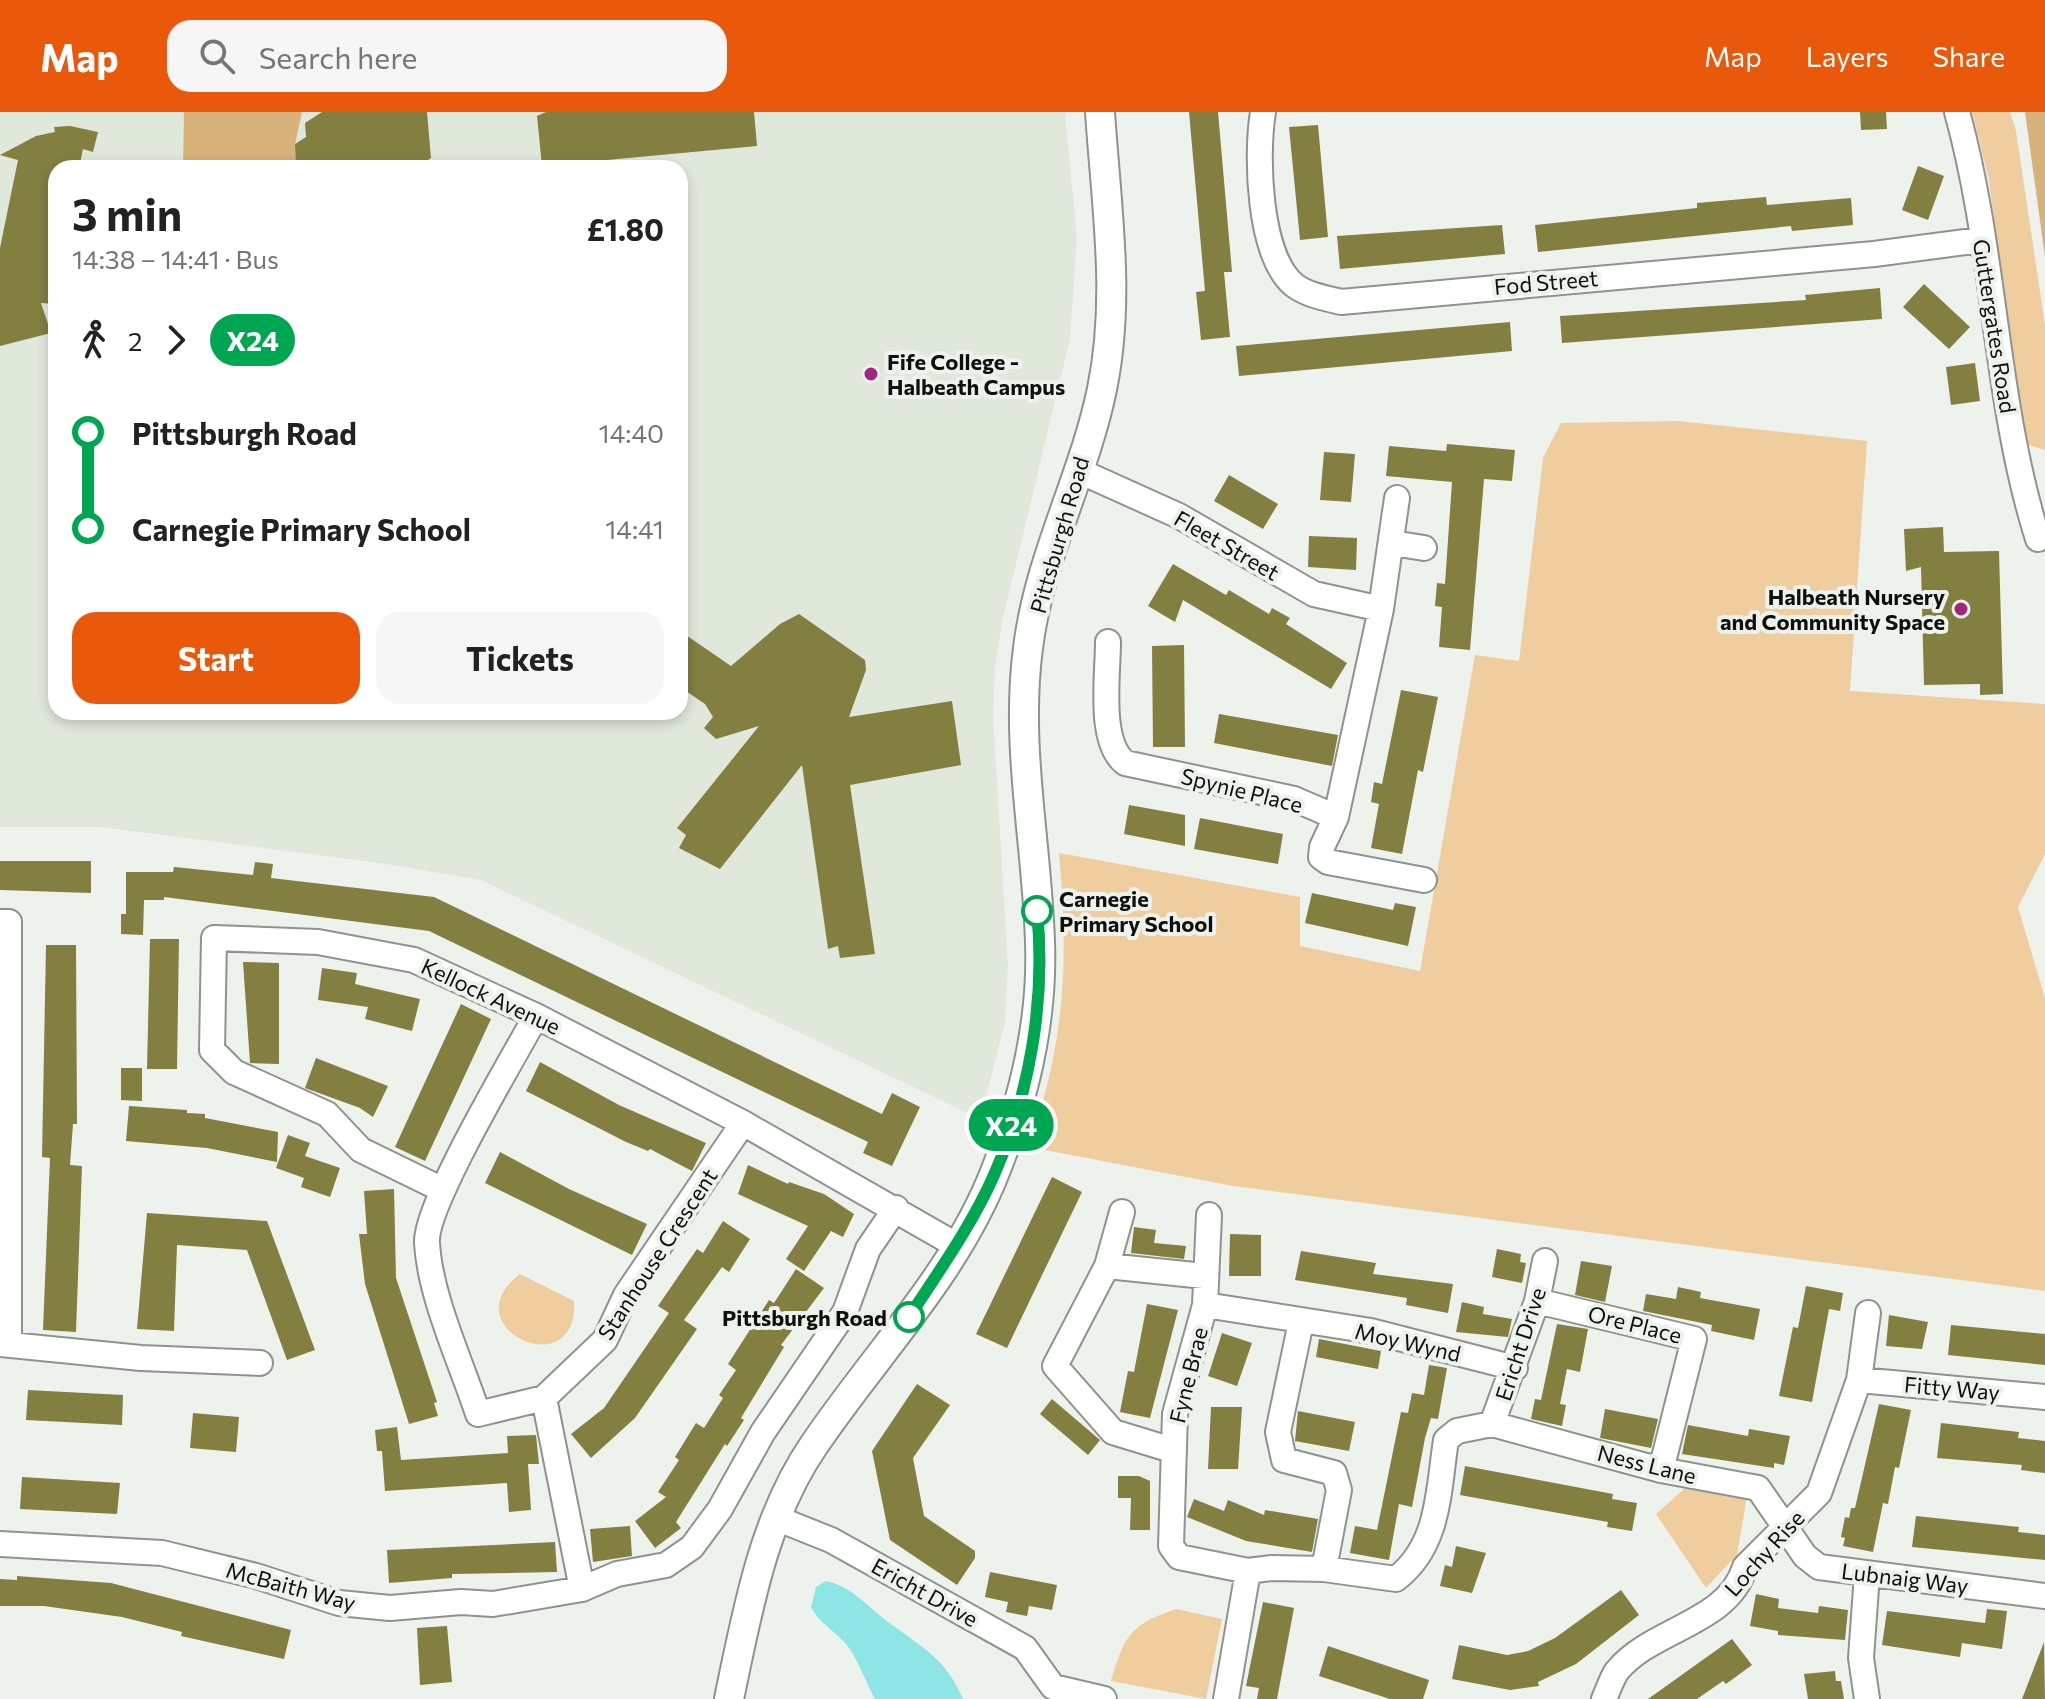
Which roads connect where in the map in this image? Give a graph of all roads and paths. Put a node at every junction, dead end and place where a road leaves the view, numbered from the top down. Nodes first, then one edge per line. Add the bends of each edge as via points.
1 (1100, 112) edge
2 (1263, 112) edge
3 (1957, 112) edge
4 (1981, 240) junction
5 (1077, 470) junction
6 (1397, 498) dead end
7 (2038, 539) dead end
8 (1392, 543) junction
9 (1424, 548) dead end
10 (1381, 609) junction
11 (1108, 642) dead end
12 (1336, 817) junction
13 (1424, 880) dead end
14 (0, 922) edge
15 (536, 1016) junction
16 (743, 1123) junction
17 (5, 1177) edge
18 (443, 1190) junction
19 (896, 1208) junction
20 (1122, 1212) dead end
21 (1209, 1215) dead end
22 (956, 1245) junction
23 (1545, 1261) dead end
24 (1107, 1266) junction
25 (1204, 1276) junction
26 (1537, 1301) junction
27 (1205, 1305) junction
28 (1868, 1313) dead end
29 (1301, 1322) junction
30 (4, 1345) edge
31 (260, 1363) dead end
32 (1515, 1368) junction
33 (1859, 1380) junction
34 (2045, 1397) edge
35 (544, 1398) junction
36 (1492, 1424) junction
37 (1172, 1450) junction
38 (1661, 1470) junction
39 (776, 1518) junction
40 (1786, 1525) junction
41 (0, 1544) edge
42 (1324, 1569) junction
43 (1248, 1571) junction
44 (1867, 1574) junction
45 (582, 1589) junction
46 (2045, 1596) edge
47 (729, 1699) edge
48 (1104, 1699) edge
49 (1226, 1699) edge
50 (1604, 1699) edge
51 (1867, 1699) edge

1 - 5 street, Pittsburgh Road via 1113,299 1111,344
2 - 4 street, Fod Street via 1258,142 1262,192 1279,265 1294,284 1341,302
3 - 4 street, Guttergates Road via 1973,169
4 - 7 street, Guttergates Road via 2016,468
5 - 10 street, Fleet Street via 1179,516 1314,594
5 - 22 street, Pittsburgh Road via 1046,564 1028,647 1025,793 1040,942 1037,1016 1022,1093 994,1175
6 - 8 street
8 - 9 street
8 - 10 street
10 - 12 street
11 - 12 street, Spynie Place via 1108,737 1125,763 1294,799
12 - 13 street, Spynie Place via 1321,857
14 - 17 street via 9,922
15 - 16 street, Kellock Avenue
15 - 18 street, Stanhouse Crescent
15 - 18 street, Kellock Avenue via 414,960 318,942 214,938 212,1050 234,1072 327,1114 361,1150
16 - 19 street, Kellock Avenue
16 - 35 street, Stanhouse Crescent via 626,1295 605,1340
17 - 30 street
18 - 35 street, Stanhouse Crescent via 426,1240 433,1278 478,1414
19 - 22 street, Kellock Avenue
19 - 45 street, McBaith Way via 868,1249 845,1312 692,1547 666,1565 617,1574
20 - 24 street
21 - 25 street, Fyne Brae
22 - 39 street, Pittsburgh Road via 893,1341 812,1447
23 - 26 street, Ericht Drive
24 - 25 street
24 - 37 street via 1055,1366 1113,1432
25 - 27 street, Fyne Brae
26 - 32 street, Ericht Drive
26 - 38 street, Ore Place via 1694,1339
27 - 29 street, Moy Wynd
27 - 37 street, Fyne Brae via 1175,1414
28 - 33 street, Lochy Rise
29 - 32 street, Moy Wynd via 1371,1331
29 - 42 street via 1278,1432 1284,1460 1334,1473 1339,1490
30 - 31 street
32 - 36 street, Ericht Drive
33 - 34 street, Fitty Way
33 - 40 street, Lochy Rise via 1819,1493
35 - 45 street
36 - 38 street, Ness Lane
36 - 42 street, Ericht Drive via 1457,1431 1446,1440 1432,1530 1411,1567 1396,1579
37 - 43 street, Fyne Brae via 1171,1546 1179,1557
38 - 40 street, Ness Lane via 1758,1488
39 - 47 street, Pittsburgh Road via 754,1585
39 - 48 street, Ericht Drive via 831,1540 1025,1648 1053,1687
40 - 44 street, Lubnaig Way via 1805,1556 1819,1567
40 - 50 street, Lochy Rise via 1717,1606 1651,1641 1617,1671
41 - 45 street, McBaith Way via 162,1553 339,1603 390,1608 493,1604
42 - 43 street, Ericht Drive
43 - 49 street
44 - 46 street, Lubnaig Way
44 - 51 street via 1861,1658

